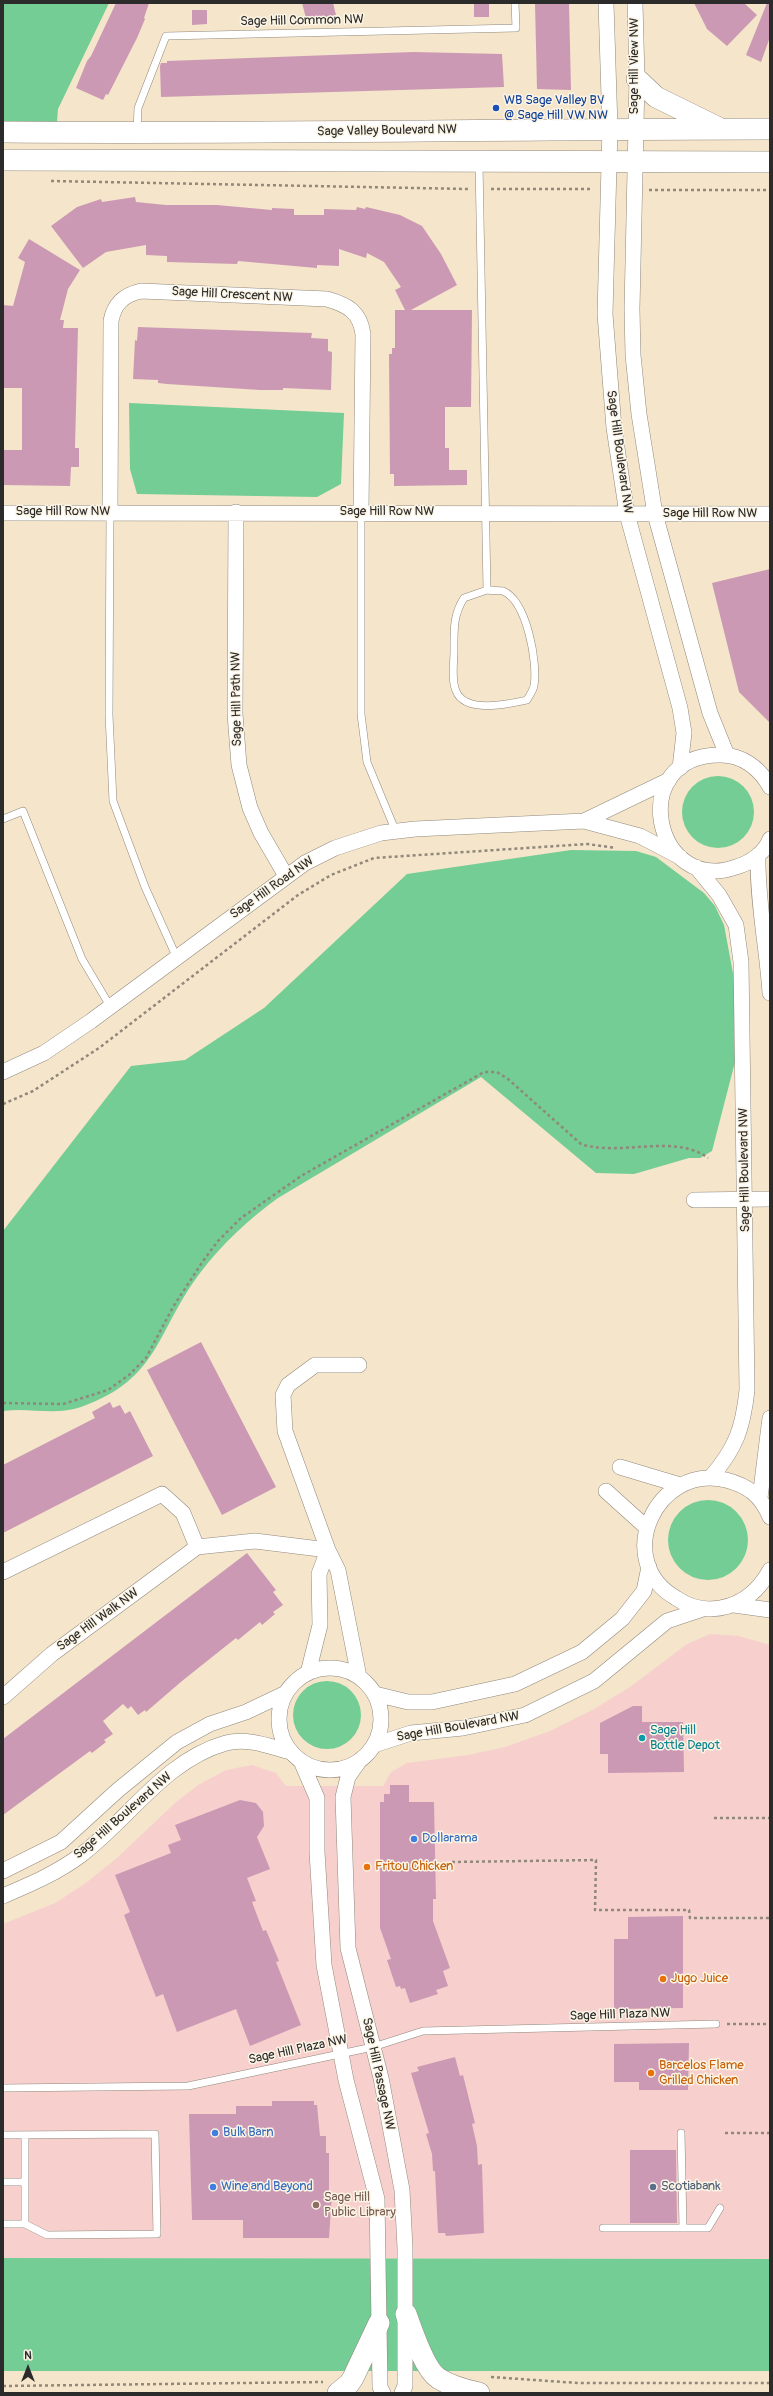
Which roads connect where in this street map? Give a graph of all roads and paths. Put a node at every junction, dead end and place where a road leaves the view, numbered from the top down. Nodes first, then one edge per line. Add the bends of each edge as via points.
1 (515, 3) edge
2 (606, 3) edge
3 (635, 3) edge
4 (637, 79) junction
5 (610, 128) junction
6 (635, 129) junction
7 (721, 130) junction
8 (770, 130) edge
9 (3, 132) edge
10 (136, 133) junction
11 (3, 160) edge
12 (479, 161) junction
13 (608, 161) junction
14 (634, 162) junction
15 (770, 162) edge
16 (49, 181) dead end
17 (480, 189) junction
18 (608, 189) junction
19 (634, 190) junction
20 (770, 190) edge
21 (110, 512) junction
22 (236, 512) junction
23 (360, 512) junction
24 (3, 513) edge
25 (486, 513) junction
26 (627, 514) junction
27 (655, 514) junction
28 (770, 514) edge
29 (488, 590) junction
30 (728, 755) junction
31 (680, 768) junction
32 (670, 780) junction
33 (768, 782) edge
34 (3, 819) edge
35 (584, 821) junction
36 (620, 831) junction
37 (396, 832) junction
38 (770, 840) edge
39 (758, 855) junction
40 (680, 857) junction
41 (696, 867) junction
42 (286, 876) junction
43 (176, 956) junction
44 (770, 993) edge
45 (110, 1006) junction
46 (3, 1072) edge
47 (3, 1104) edge
48 (708, 1158) dead end
49 (745, 1199) junction
50 (770, 1199) edge
51 (694, 1200) dead end
52 (358, 1364) dead end
53 (3, 1403) edge
54 (770, 1418) edge
55 (620, 1467) dead end
56 (711, 1477) junction
57 (680, 1485) junction
58 (606, 1491) dead end
59 (760, 1498) junction
60 (770, 1517) edge
61 (647, 1528) junction
62 (197, 1547) junction
63 (328, 1550) junction
64 (649, 1567) junction
65 (770, 1570) edge
66 (3, 1572) edge
67 (734, 1605) junction
68 (703, 1609) junction
69 (770, 1610) edge
70 (308, 1673) junction
71 (359, 1677) junction
72 (286, 1693) junction
73 (375, 1694) junction
74 (3, 1697) edge
75 (374, 1745) junction
76 (296, 1756) junction
77 (360, 1760) junction
78 (714, 1818) dead end
79 (770, 1818) edge
80 (452, 1862) dead end
81 (3, 1871) edge
82 (3, 1896) edge
83 (770, 1918) edge
84 (716, 2024) joint
85 (770, 2024) edge
86 (373, 2046) junction
87 (341, 2053) junction
88 (3, 2088) edge
89 (770, 2132) edge
90 (681, 2133) dead end
91 (725, 2133) dead end
92 (3, 2134) edge
93 (25, 2135) junction
94 (3, 2182) edge
95 (25, 2182) junction
96 (720, 2208) dead end
97 (3, 2224) edge
98 (25, 2224) junction
99 (603, 2228) dead end
100 (683, 2228) junction
101 (406, 2314) junction
102 (379, 2324) junction
103 (770, 2383) edge
104 (484, 2385) edge
105 (3, 2386) edge
106 (333, 2388) edge
107 (383, 2393) edge
108 (402, 2393) edge

1 - 10 lane, Sage Hill Common NW via 516,28 166,36 138,108
2 - 5 street, Sage Hill View NW
3 - 4 street, Sage Hill View NW
4 - 6 street, Sage Hill View NW
4 - 7 street via 656,97
5 - 6 street, Sage Valley Boulevard NW
5 - 10 street, Sage Valley Boulevard NW
5 - 13 street, Sage Hill Boulevard NW
6 - 7 street, Sage Valley Boulevard NW
6 - 14 street, Sage Hill Boulevard NW
7 - 8 street, Sage Valley Boulevard NW
9 - 10 street, Sage Valley Boulevard NW
11 - 12 street
12 - 13 street
12 - 17 lane
13 - 14 street
13 - 18 street, Sage Hill Boulevard NW
14 - 15 street
14 - 19 street, Sage Hill Boulevard NW
16 - 17 path
17 - 18 path
17 - 25 lane
18 - 26 street, Sage Hill Boulevard NW via 605,314 608,369
19 - 20 path
19 - 27 street, Sage Hill Boulevard NW via 633,355 639,414
21 - 22 street, Sage Hill Row NW
21 - 23 street, Sage Hill Crescent NW via 111,322 120,300 141,291 327,299 353,310 363,334
21 - 24 street, Sage Hill Row NW
21 - 43 lane via 109,716 113,801 145,887
22 - 23 street, Sage Hill Row NW
22 - 42 street, Sage Hill Path NW via 235,714 239,765 250,808
23 - 25 street, Sage Hill Row NW
23 - 37 lane via 361,714 367,762
25 - 26 street, Sage Hill Row NW
25 - 29 lane
26 - 27 street, Sage Hill Row NW
26 - 31 street, Sage Hill Boulevard NW via 680,708 684,733
27 - 28 street, Sage Hill Row NW
27 - 30 street, Sage Hill Boulevard NW via 710,712
29 - 29 lane via 464,598 457,609 454,622 456,692 468,702 486,707 527,700 534,688 535,668 528,630 516,602 502,591
30 - 31 street via 708,755
30 - 33 street via 754,766
31 - 32 street
32 - 35 street, Sage Hill Road NW
32 - 40 street via 662,795 659,812 662,829 669,845
34 - 45 lane via 23,812 82,959
35 - 36 street, Sage Hill Road NW
35 - 37 street, Sage Hill Road NW
36 - 40 street, Sage Hill Road NW via 640,836
36 - 47 path via 617,848 587,844 374,858 331,874 298,895 99,1048 32,1091
37 - 42 street, Sage Hill Road NW via 381,833 335,848
38 - 39 street
39 - 41 street via 745,864 729,870 712,871
39 - 44 street via 758,884 768,956
40 - 41 street
41 - 49 street, Sage Hill Boulevard NW via 719,895 736,925 741,970
42 - 43 street, Sage Hill Road NW
43 - 45 street, Sage Hill Road NW
45 - 46 street, Sage Hill Road NW via 44,1053
48 - 53 path via 697,1150 689,1149 591,1147 581,1144 508,1079 497,1072 484,1072 301,1176 241,1218 218,1241 203,1261 173,1307 146,1358 129,1375 108,1390 63,1404
49 - 50 street
49 - 51 street
49 - 56 street, Sage Hill Boulevard NW via 747,1383 744,1418 738,1439
52 - 63 street via 315,1364 288,1385 283,1395 285,1431
54 - 59 street
55 - 57 street
56 - 57 street
56 - 59 street via 739,1483
57 - 61 street via 658,1503
58 - 61 street
59 - 60 street
61 - 64 street via 645,1548
62 - 63 street via 255,1541
62 - 66 street via 183,1513 162,1494
62 - 74 street, Sage Hill Walk NW via 52,1654
63 - 70 street via 319,1574 320,1625
63 - 71 street via 338,1570
64 - 68 street via 658,1583 670,1595 686,1604
64 - 73 street via 644,1591 622,1619 582,1652 515,1684 432,1702 408,1702
65 - 67 street via 764,1582 750,1596
67 - 68 street
67 - 69 street
68 - 75 street, Sage Hill Boulevard NW via 667,1621 594,1681 525,1715 463,1728 411,1733
70 - 71 street via 334,1668
70 - 72 street via 295,1681
71 - 73 street
72 - 76 street via 280,1708 279,1724 283,1739
72 - 81 street, Sage Hill Boulevard NW via 246,1712 210,1724 177,1742 118,1790 61,1842
73 - 75 street via 381,1720
75 - 77 street
76 - 77 street via 312,1766 337,1769
76 - 82 street, Sage Hill Boulevard NW via 257,1743 239,1741 226,1743 198,1755 165,1778 82,1855 51,1876
76 - 87 street via 317,1798 317,1852 324,1965
77 - 86 street, Sage Hill Passage NW via 348,1777 343,1797 348,1948
78 - 79 path
80 - 83 path via 596,1860 595,1910 689,1910 690,1918
84 - 85 path
84 - 86 lane, Sage Hill Plaza NW via 423,2031
86 - 87 lane, Sage Hill Plaza NW
86 - 101 street, Sage Hill Passage NW via 402,2190
87 - 88 lane, Sage Hill Plaza NW via 188,2086
87 - 102 street via 377,2199
89 - 91 path
90 - 100 lane
92 - 93 lane
93 - 95 lane
93 - 98 lane via 155,2134 157,2234 47,2235
94 - 95 lane
95 - 98 lane
96 - 100 lane via 708,2228
97 - 98 lane
99 - 100 lane
101 - 104 street via 422,2353 437,2377 461,2389
101 - 108 street, Sage Hill Passage NW via 405,2386
102 - 106 street via 349,2384
102 - 107 street via 380,2387
103 - 104 path
105 - 106 path

